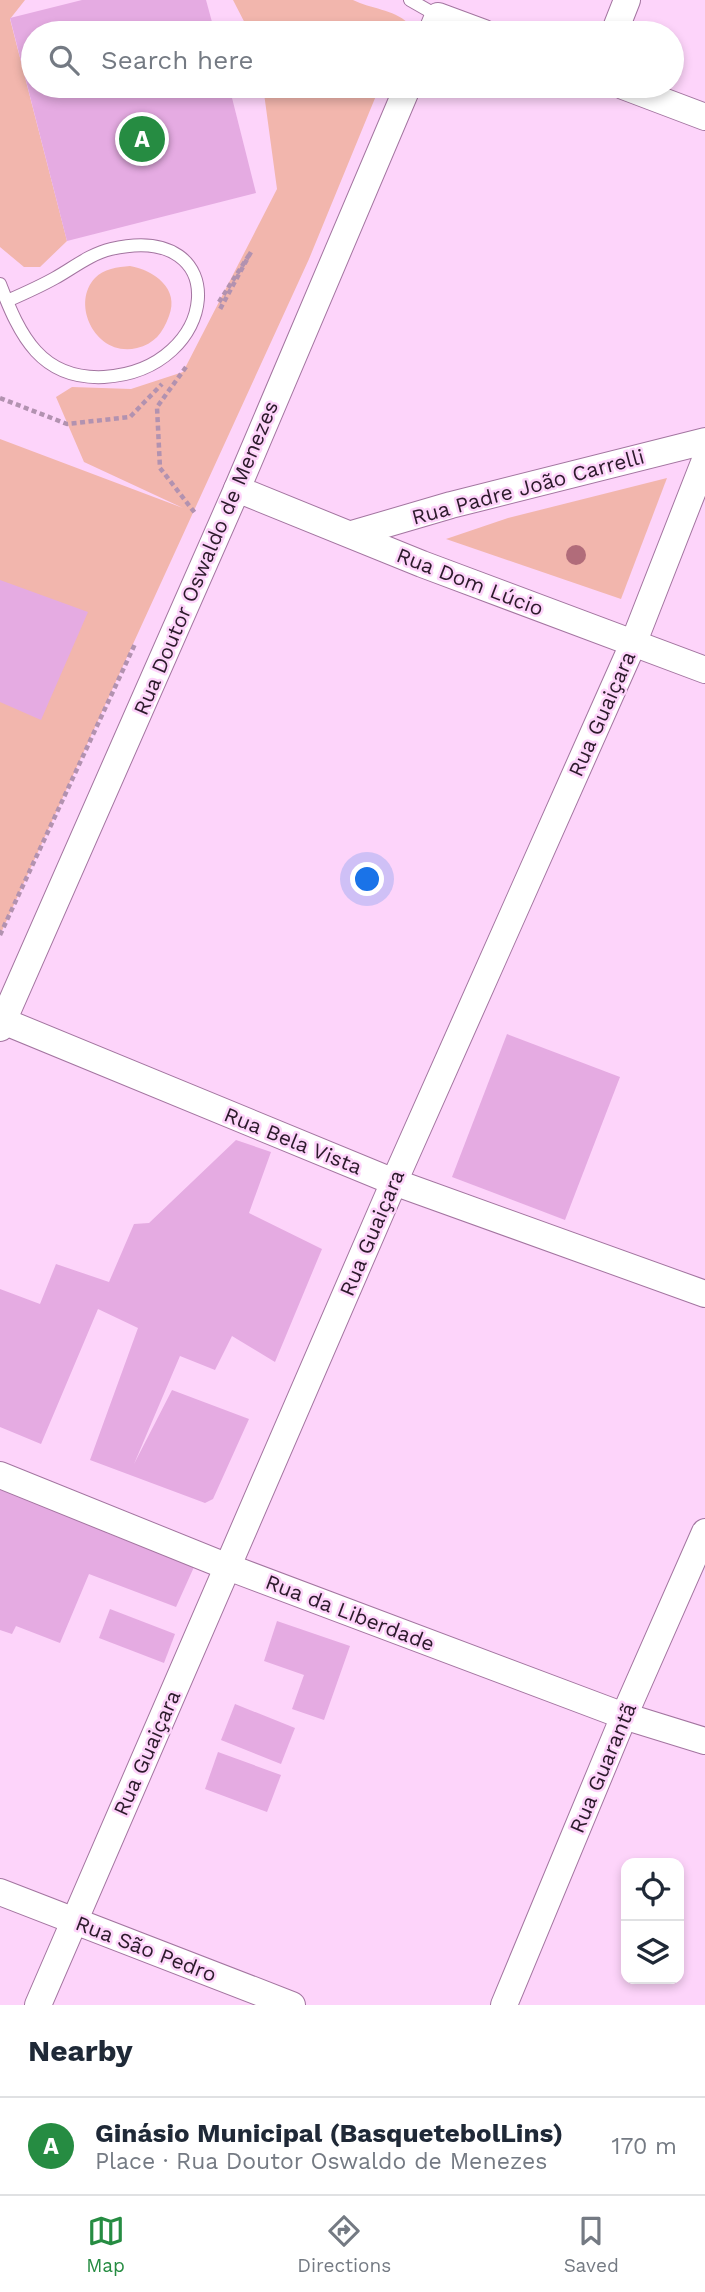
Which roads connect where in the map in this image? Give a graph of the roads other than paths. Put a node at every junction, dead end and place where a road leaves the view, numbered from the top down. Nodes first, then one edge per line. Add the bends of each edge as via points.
1 (410, 0) edge
2 (627, 0) edge
3 (430, 21) edge
4 (619, 21) edge
5 (403, 98) edge
6 (655, 98) edge
7 (705, 117) edge
8 (0, 284) edge
9 (7, 302) junction
10 (705, 441) edge
11 (705, 460) edge
12 (237, 489) junction
13 (352, 534) junction
14 (633, 644) junction
15 (705, 670) edge
16 (2, 1025) edge
17 (394, 1182) junction
18 (705, 1294) edge
19 (0, 1475) edge
20 (705, 1532) edge
21 (228, 1567) junction
22 (624, 1716) junction
23 (705, 1741) edge
24 (0, 1892) edge
25 (73, 1920) junction
26 (38, 2005) edge
27 (292, 2005) edge
28 (504, 2005) edge

1 - 3 lane
2 - 4 street
5 - 12 street, Rua Doutor Oswaldo de Menezes
6 - 7 street
8 - 9 lane
9 - 9 lane via 33,351 60,372 119,376 170,355 189,331 199,287 192,268 176,254 157,247 130,246 108,249
10 - 13 street, Rua Padre João Carrelli
11 - 14 street, Rua Guaiçara
12 - 13 street, Rua Dom Lúcio
12 - 16 street, Rua Doutor Oswaldo de Menezes
13 - 14 street, Rua Dom Lúcio
14 - 15 street, Rua Dom Lúcio
14 - 17 street, Rua Guaiçara
16 - 17 street, Rua Bela Vista
17 - 18 street, Rua Bela Vista
17 - 21 street, Rua Guaiçara
19 - 21 street, Rua da Liberdade
20 - 22 street, Rua Guarantã
21 - 22 street, Rua da Liberdade
21 - 25 street, Rua Guaiçara
22 - 23 street, Rua da Liberdade
22 - 28 street, Rua Guarantã
24 - 25 street, Rua São Pedro
25 - 26 street, Rua Guaiçara
25 - 27 street, Rua São Pedro

